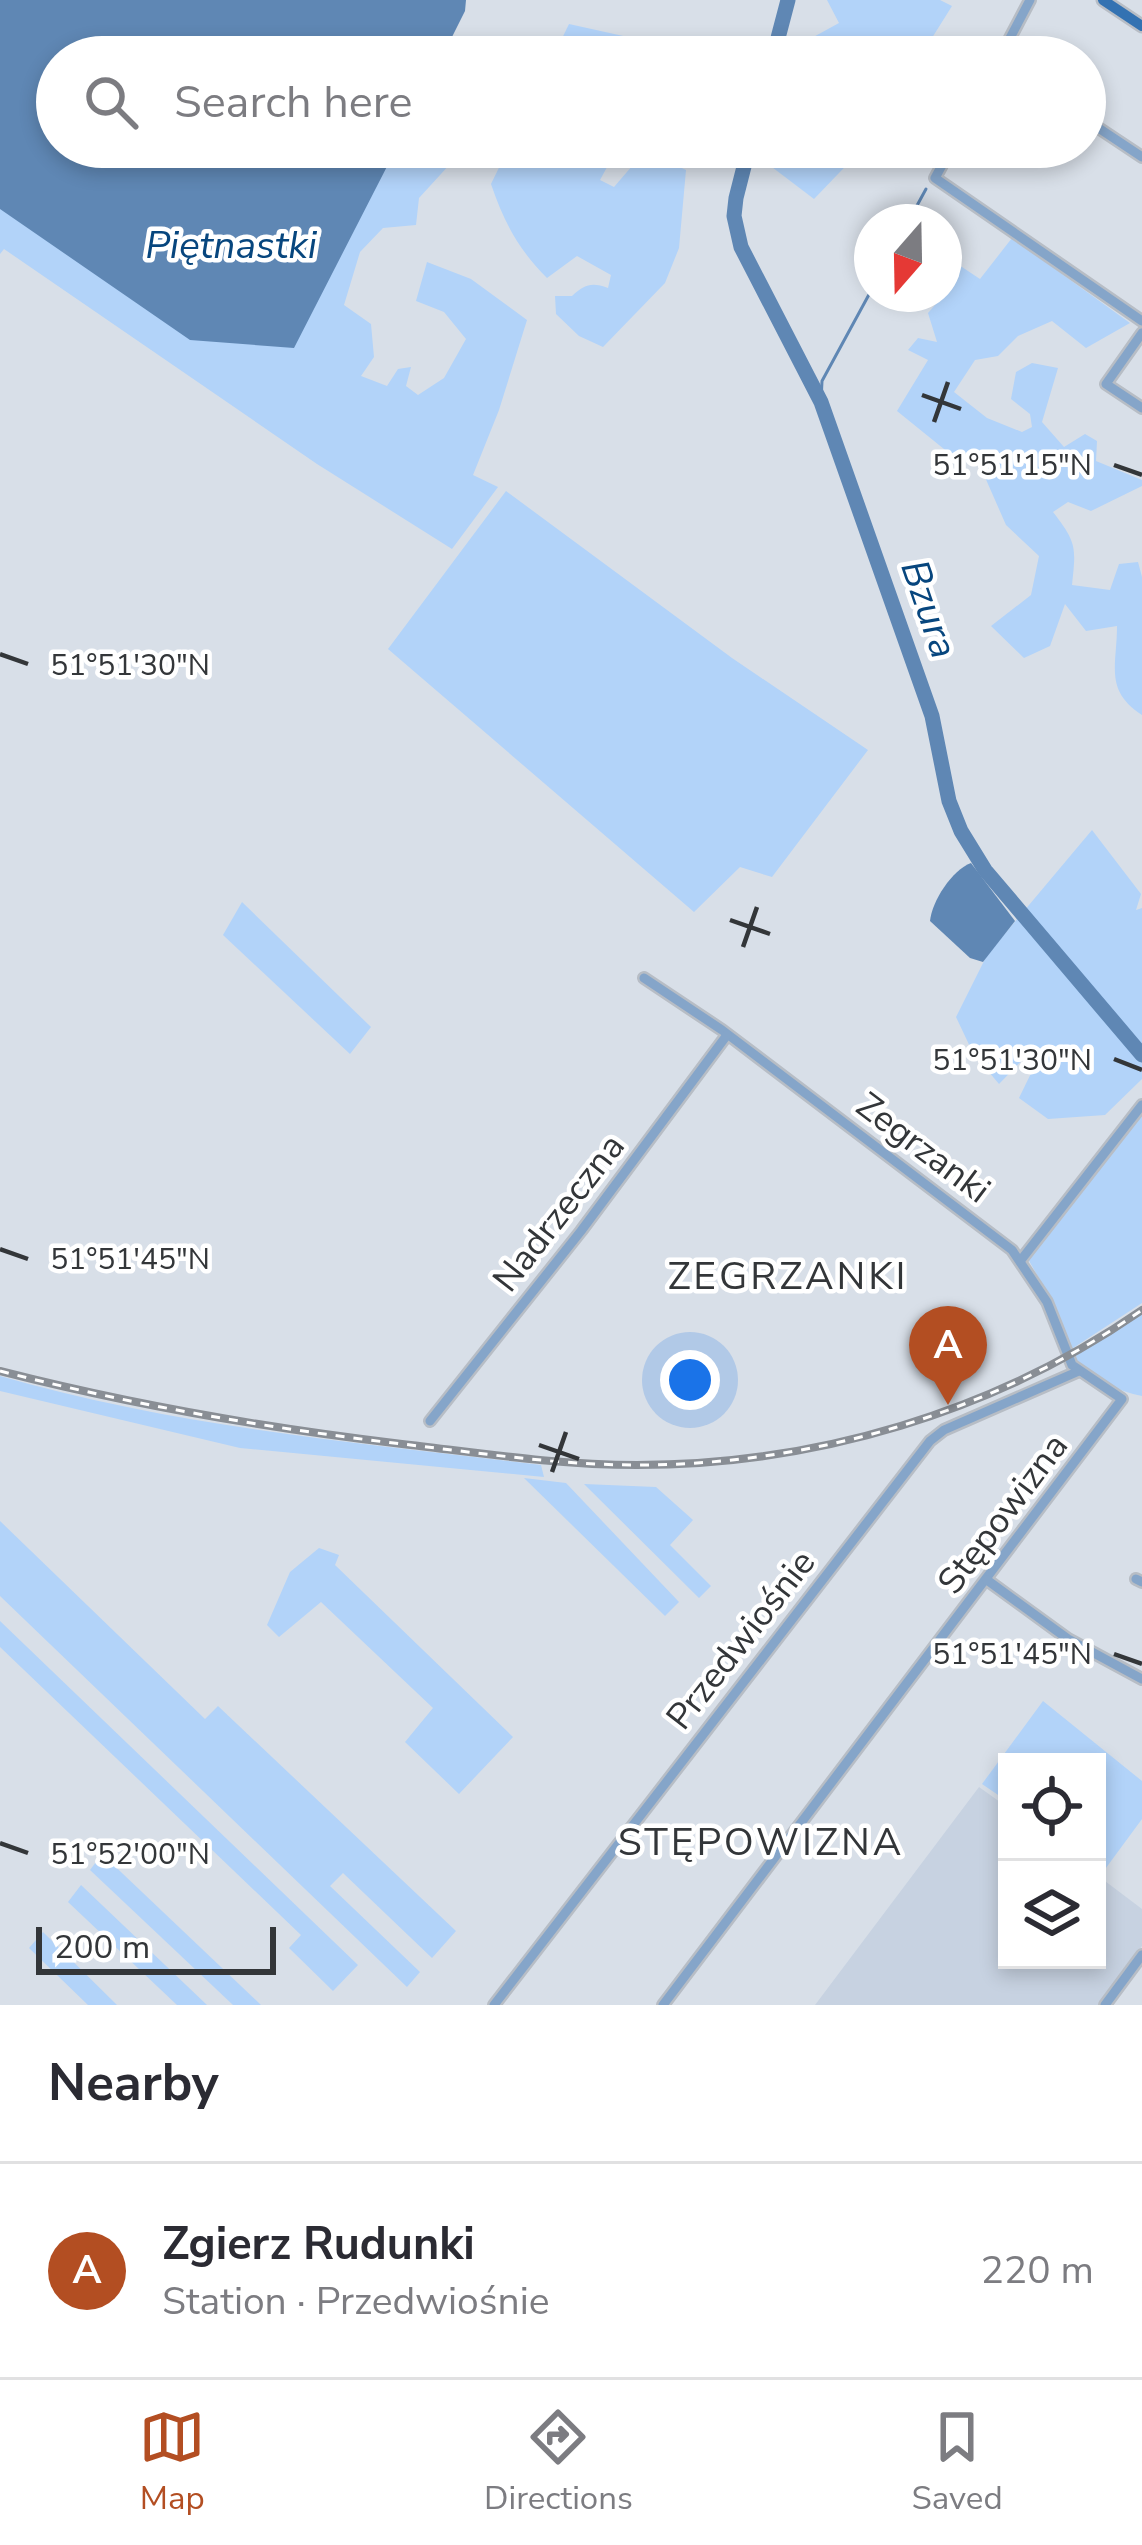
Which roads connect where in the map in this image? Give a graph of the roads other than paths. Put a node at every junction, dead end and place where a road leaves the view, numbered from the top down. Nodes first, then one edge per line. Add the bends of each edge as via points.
1 (1030, 0) edge
2 (1103, 0) edge
3 (1142, 26) edge
4 (1011, 36) edge
5 (1106, 133) edge
6 (1142, 157) edge
7 (940, 168) edge
8 (1142, 321) edge
9 (1142, 333) edge
10 (1142, 408) edge
11 (644, 978) dead end
12 (727, 1035) junction
13 (1142, 1105) edge
14 (1021, 1260) junction
15 (1079, 1370) junction
16 (1123, 1399) joint
17 (430, 1421) dead end
18 (987, 1580) junction
19 (1142, 1679) edge
20 (1142, 1955) edge
21 (494, 2005) edge
22 (663, 2005) edge
23 (1105, 2005) edge

1 - 4 street
2 - 3 main road
5 - 6 street
7 - 8 street via 934,178
9 - 10 street via 1106,385
11 - 12 street, Zegrzanki
12 - 14 street, Zegrzanki
12 - 17 street, Nadrzeczna
13 - 14 street
14 - 15 street, Zegrzanki
15 - 16 street, Zegrzanki
15 - 21 street, Przedwiośnie via 930,1441
16 - 18 street, Stępowizna
18 - 19 street via 1068,1639
18 - 22 street, Stępowizna
20 - 23 street

